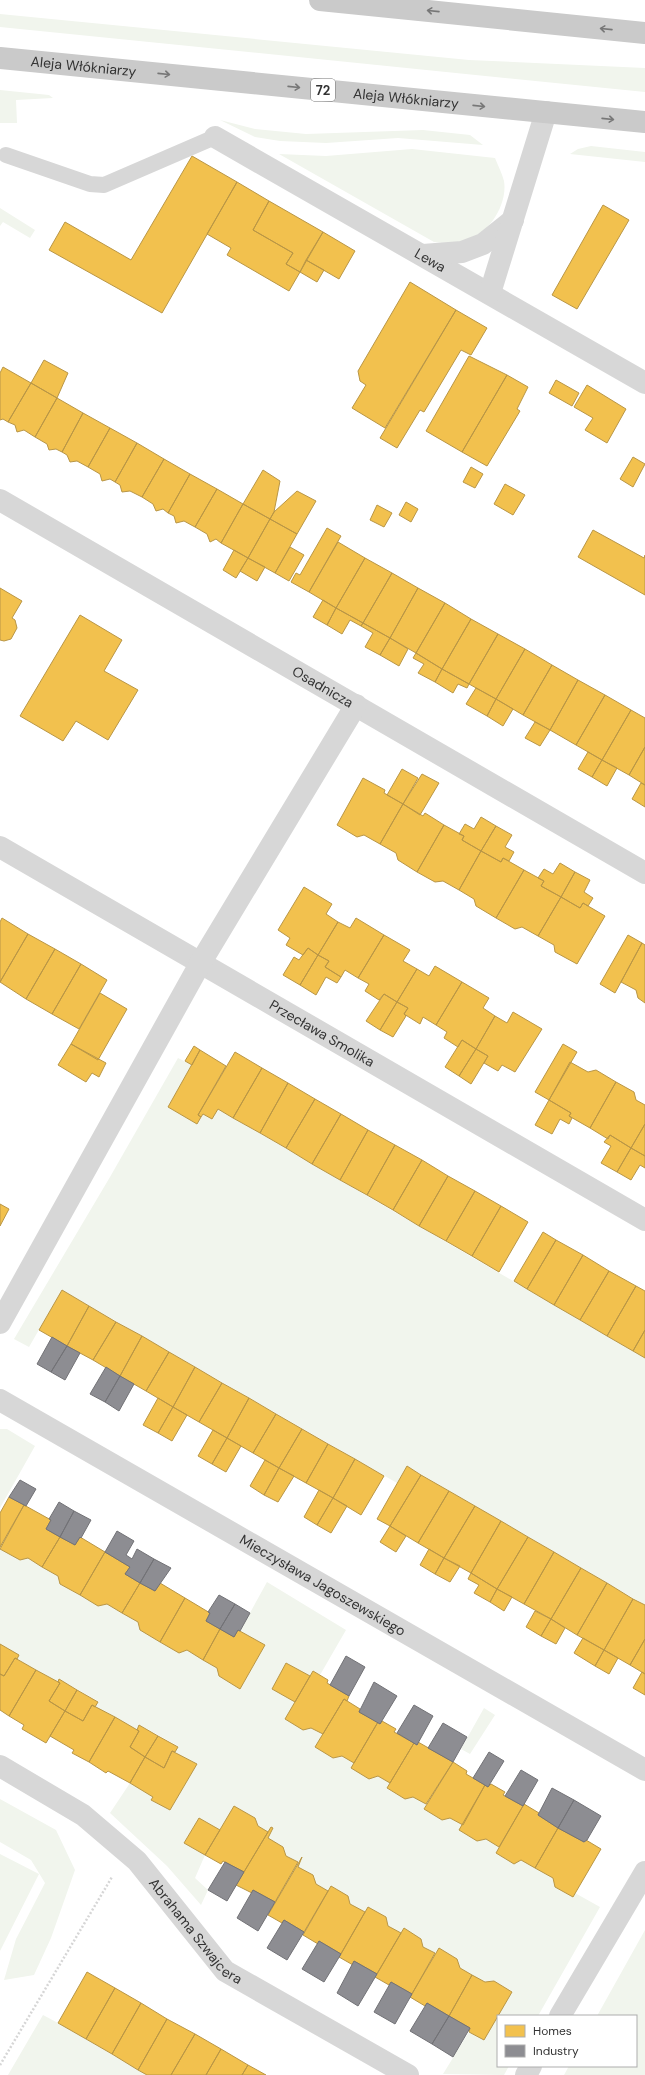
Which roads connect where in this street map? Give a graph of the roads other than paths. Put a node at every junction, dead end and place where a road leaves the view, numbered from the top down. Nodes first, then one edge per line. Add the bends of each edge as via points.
1 (320, 0) edge
2 (645, 33) edge
3 (0, 58) edge
4 (546, 112) junction
5 (645, 122) edge
6 (215, 137) joint
7 (6, 155) dead end
8 (513, 220) junction
9 (423, 255) junction
10 (490, 293) junction
11 (645, 382) edge
12 (0, 500) edge
13 (356, 705) junction
14 (0, 847) edge
15 (645, 873) edge
16 (201, 962) junction
17 (645, 1220) edge
18 (0, 1323) edge
19 (0, 1400) edge
20 (0, 1766) edge
21 (645, 1770) edge
22 (645, 1872) edge
23 (561, 2015) edge
24 (408, 2075) edge

2 -> 1 main road
3 -> 4 main road, Aleja Włókniarzy / 72
4 -> 5 main road, Aleja Włókniarzy / 72
4 - 8 street
6 - 7 lane via 104,185 90,184
6 - 9 street, Lewa
8 - 9 street via 483,244 462,252
8 - 10 street
9 - 10 street, Lewa
10 - 11 street, Lewa
12 - 13 street, Osadnicza
13 - 15 street, Osadnicza
13 - 16 street
14 - 16 street, Przecława Smolika
16 - 17 street, Przecława Smolika
16 - 18 street
19 - 21 street, Mieczysława Jagoszewskiego
20 - 24 street, Abrahama Szwajcera via 83,1815 137,1861 225,1971
22 - 23 street

